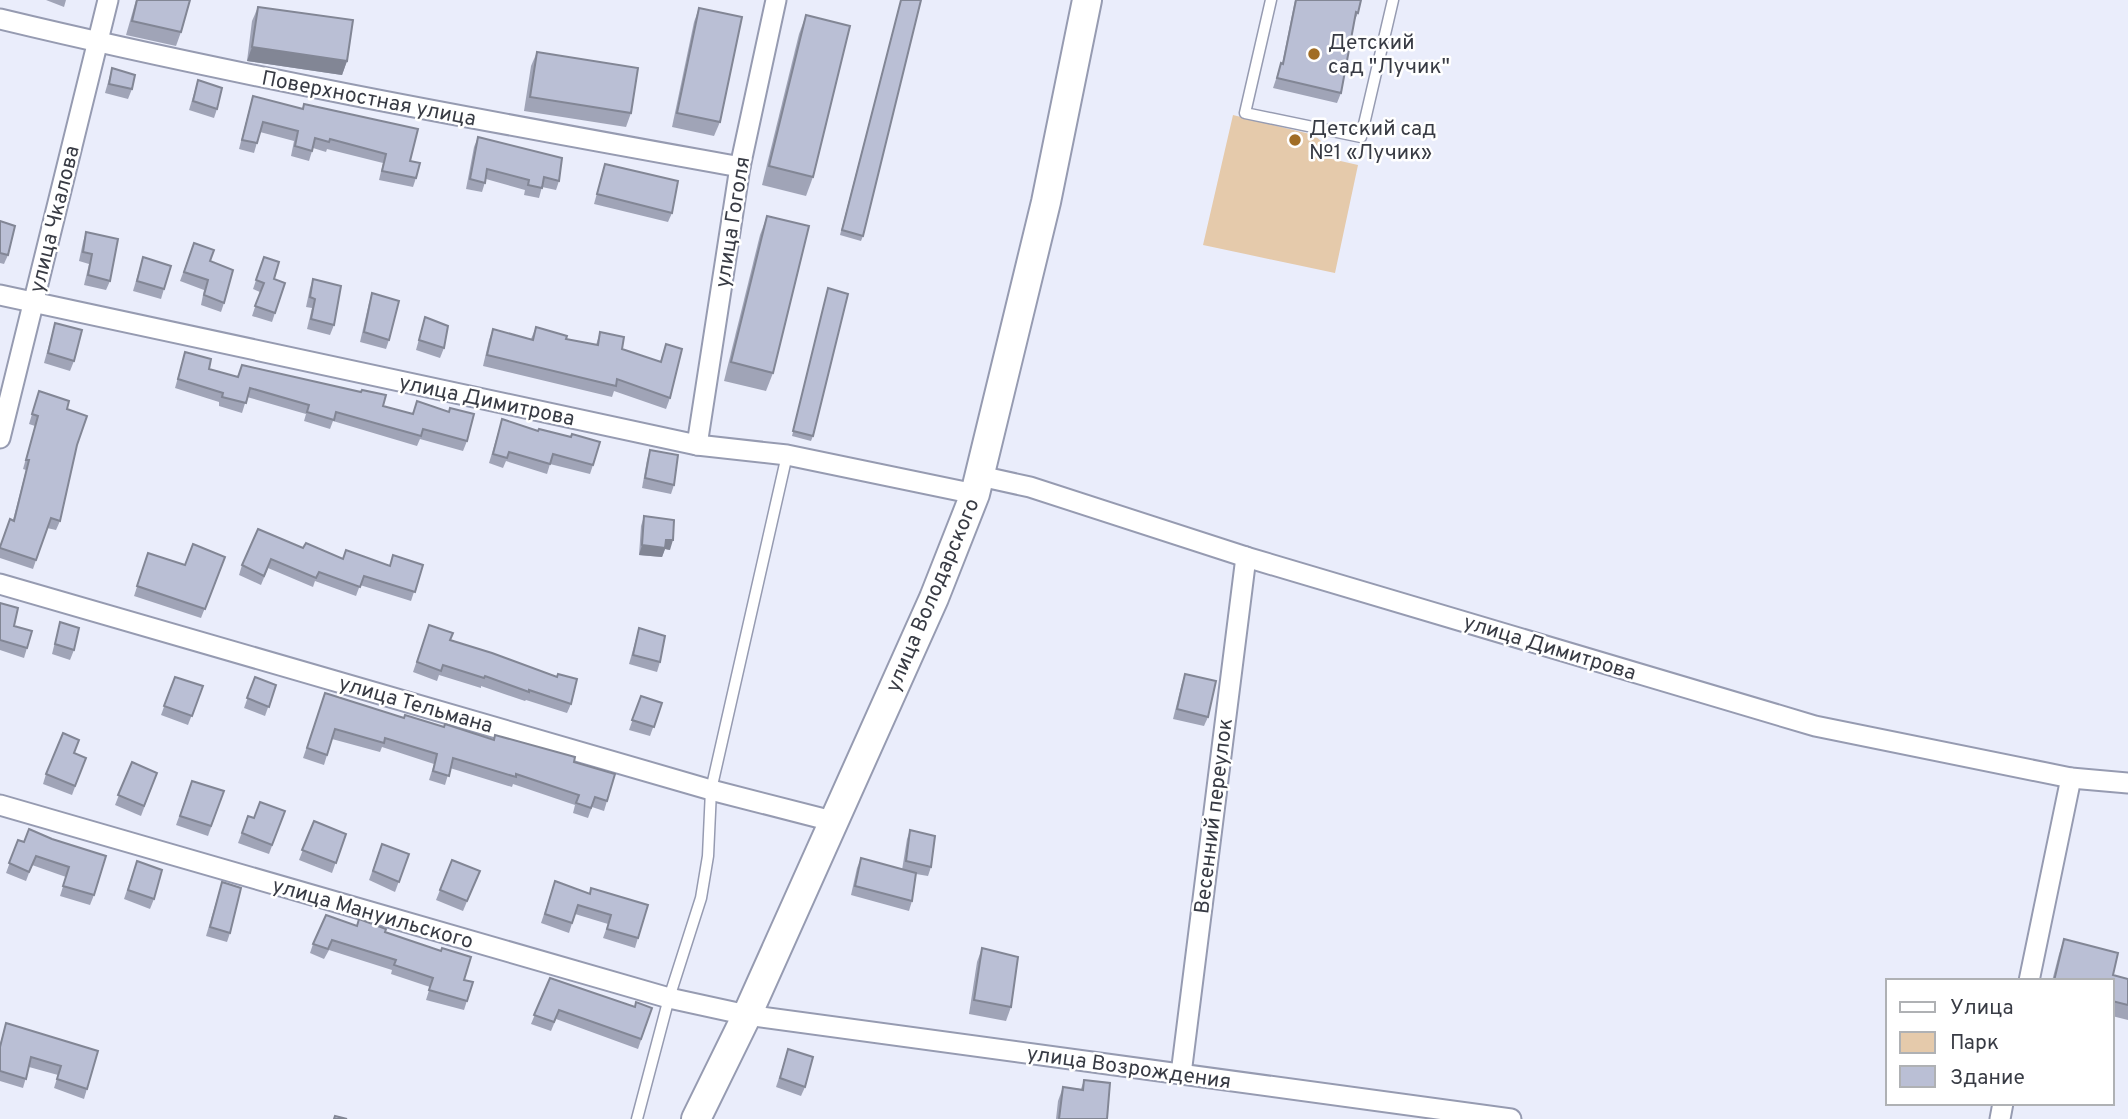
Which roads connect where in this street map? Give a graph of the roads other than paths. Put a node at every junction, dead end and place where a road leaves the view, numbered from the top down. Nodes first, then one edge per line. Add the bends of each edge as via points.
1 (108, 0) edge
2 (776, 0) edge
3 (1087, 0) edge
4 (1271, 0) edge
5 (1393, 0) edge
6 (0, 19) edge
7 (98, 43) junction
8 (740, 167) junction
9 (0, 295) edge
10 (33, 302) junction
11 (0, 438) edge
12 (697, 445) junction
13 (787, 455) junction
14 (978, 485) junction
15 (1247, 557) junction
16 (0, 584) edge
17 (2071, 778) junction
18 (2128, 783) edge
19 (711, 790) junction
20 (0, 805) edge
21 (832, 821) junction
22 (2029, 979) edge
23 (669, 998) junction
24 (747, 1015) junction
25 (1181, 1074) junction
26 (637, 1119) edge
27 (696, 1119) edge
28 (1511, 1119) edge

1 - 7 street, улица Чкалова
2 - 8 street, улица Гоголя
3 - 14 street, улица Володарского via 1046,202
4 - 5 lane via 1245,113 1361,137
6 - 7 street, Поверхностная улица
7 - 8 street, Поверхностная улица via 415,108
7 - 10 street, улица Чкалова
8 - 12 street, улица Гоголя
9 - 10 street, улица Димитрова
10 - 11 street, улица Чкалова
10 - 12 street, улица Димитрова
12 - 13 street, улица Димитрова
13 - 14 street, улица Димитрова
13 - 19 lane
14 - 15 street, улица Димитрова via 1030,486
14 - 21 street, улица Володарского via 934,598
15 - 17 street, улица Димитрова via 1815,726
15 - 25 street, Весенний переулок
16 - 19 street, улица Тельмана
17 - 18 street, улица Димитрова
17 - 22 street
19 - 21 street, улица Тельмана
19 - 23 lane via 701,898
20 - 23 street, улица Мануильского
21 - 24 street, улица Володарского
23 - 24 street, улица Мануильского
23 - 26 lane
24 - 25 street, улица Возрождения
24 - 27 street, улица Володарского
25 - 28 street, улица Возрождения

